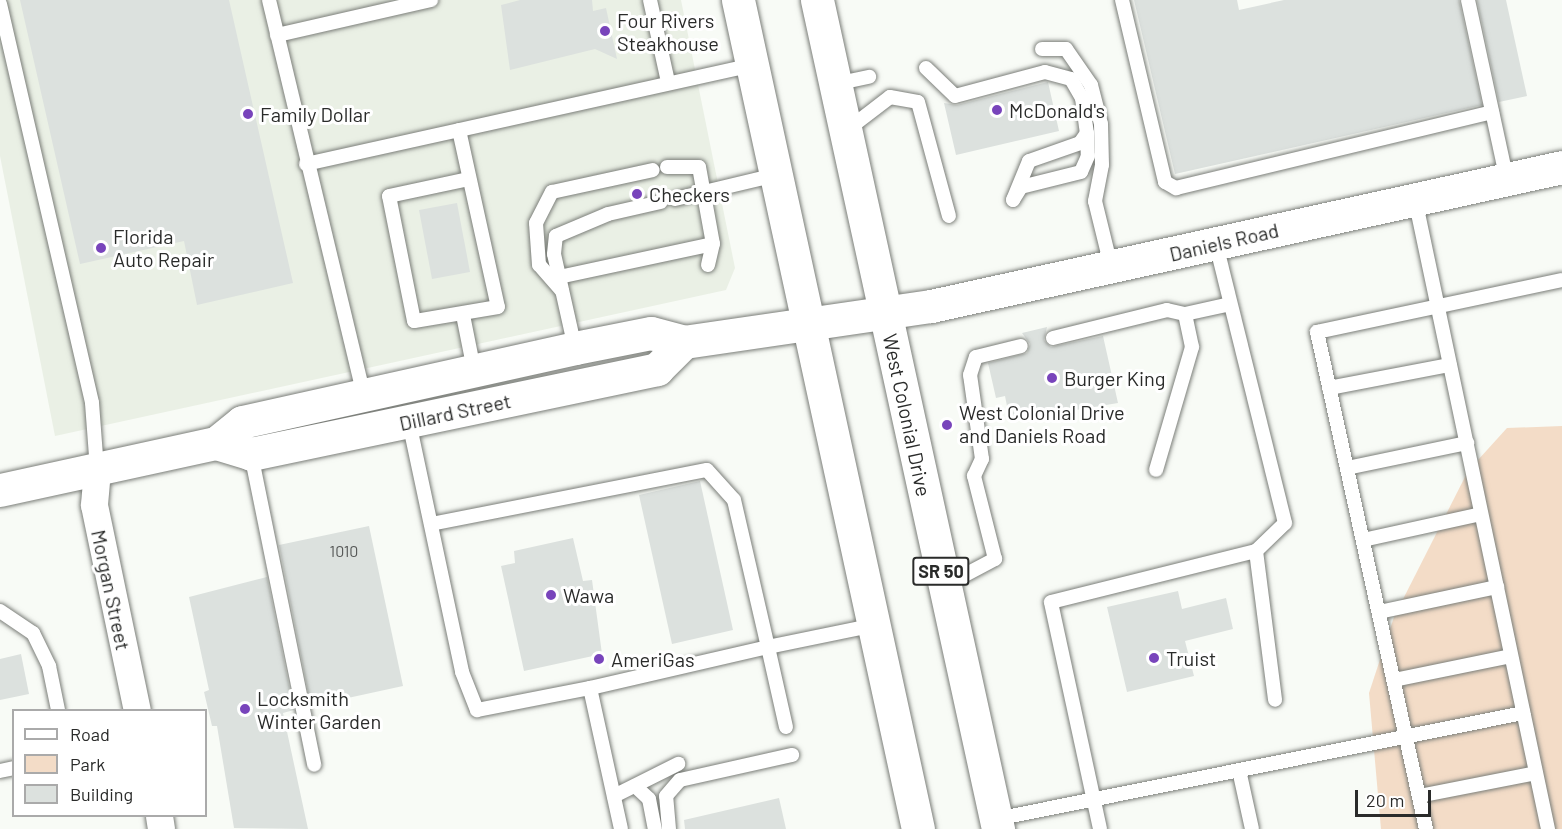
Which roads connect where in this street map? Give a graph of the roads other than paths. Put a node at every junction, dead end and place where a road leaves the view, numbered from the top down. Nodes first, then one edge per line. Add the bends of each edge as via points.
1 (269, 0) edge
2 (431, 0) edge
3 (650, 0) edge
4 (738, 0) edge
5 (816, 0) edge
6 (1122, 0) edge
7 (1468, 0) edge
8 (0, 4) edge
9 (277, 35) junction
10 (1042, 50) dead end
11 (752, 65) junction
12 (926, 68) dead end
13 (869, 77) dead end
14 (668, 82) junction
15 (835, 84) junction
16 (1492, 112) junction
17 (459, 130) junction
18 (846, 132) junction
19 (1087, 133) junction
20 (306, 164) junction
21 (668, 167) dead end
22 (1562, 167) edge
23 (653, 170) dead end
24 (776, 175) junction
25 (469, 179) junction
26 (1507, 180) junction
27 (704, 192) junction
28 (1415, 199) junction
29 (949, 216) dead end
30 (714, 244) junction
31 (1216, 244) junction
32 (708, 266) dead end
33 (1111, 267) junction
34 (559, 277) junction
35 (1562, 280) edge
36 (563, 293) junction
37 (1230, 304) junction
38 (1438, 306) junction
39 (885, 314) junction
40 (1185, 314) junction
41 (463, 315) junction
42 (808, 321) junction
43 (1053, 338) dead end
44 (684, 342) junction
45 (1021, 346) dead end
46 (575, 348) junction
47 (1450, 364) junction
48 (474, 370) junction
49 (1329, 388) junction
50 (364, 396) junction
51 (409, 422) junction
52 (216, 443) junction
53 (1467, 443) junction
54 (251, 454) junction
55 (1347, 468) junction
56 (97, 470) junction
57 (1156, 470) dead end
58 (0, 490) edge
59 (1481, 514) junction
60 (431, 524) junction
61 (1363, 540) junction
62 (1256, 551) junction
63 (944, 586) junction
64 (1497, 587) junction
65 (0, 611) edge
66 (1379, 612) junction
67 (874, 626) junction
68 (768, 647) junction
69 (1511, 656) junction
70 (1394, 680) junction
71 (591, 688) junction
72 (1275, 700) dead end
73 (58, 709) edge
74 (136, 709) edge
75 (1523, 713) junction
76 (786, 727) dead end
77 (1406, 736) junction
78 (792, 755) dead end
79 (678, 764) dead end
80 (314, 765) dead end
81 (1239, 770) junction
82 (1536, 773) junction
83 (635, 786) junction
84 (614, 796) junction
85 (1419, 796) junction
86 (1094, 798) junction
87 (997, 824) edge
88 (621, 829) edge
89 (655, 829) edge
90 (669, 829) edge
91 (918, 829) edge
92 (1100, 829) edge
93 (1252, 829) edge
94 (1426, 829) edge
95 (1548, 829) edge

1 - 9 lane
2 - 9 lane
3 - 14 lane
4 - 11 main road
5 - 15 main road, West Colonial Drive / SR 50
6 - 16 lane via 1165,182 1176,188
7 - 16 lane
8 - 56 lane via 92,403
9 - 20 lane
10 - 33 lane via 1066,50 1091,86 1101,124 1095,201
11 - 14 lane
11 - 24 main road
12 - 19 lane via 955,96 1046,72 1071,79 1082,98
13 - 15 lane
14 - 17 lane
15 - 18 main road, West Colonial Drive / SR 50
16 - 26 lane
17 - 20 lane
17 - 25 lane
18 - 29 lane via 890,97 918,102
18 - 39 main road, West Colonial Drive / SR 50
19 - 19 lane via 1080,143 1029,161 1013,200 1021,187 1081,172 1088,156
20 - 50 lane
21 - 27 lane via 699,167
22 - 26 main road, Daniels Road
23 - 36 lane via 552,192 536,223 539,266
24 - 27 lane
24 - 42 main road
25 - 41 lane via 498,307
25 - 41 lane via 389,196 414,321
26 - 28 main road, Daniels Road
27 - 30 lane
27 - 34 lane via 567,228 556,236
28 - 31 main road, Daniels Road
28 - 38 lane
30 - 32 lane
30 - 34 lane
31 - 33 main road, Daniels Road
31 - 37 lane
33 - 39 main road, Daniels Road
34 - 36 lane
35 - 38 lane
36 - 46 lane
37 - 40 lane
37 - 62 lane via 1285,523
38 - 47 lane
38 - 49 lane via 1317,332
39 - 42 main road, Dillard Street
39 - 63 main road, West Colonial Drive / SR 50
40 - 43 lane via 1167,310
40 - 57 lane via 1192,347
41 - 48 lane
42 - 44 main road, Dillard Street
42 - 67 main road
44 - 46 main road, Dillard Street via 651,333
44 - 51 main road, Dillard Street via 657,369
45 - 63 lane via 976,357 970,375 982,459 974,476 995,559
46 - 48 main road, Dillard Street
47 - 49 lane
47 - 53 lane
48 - 50 main road, Dillard Street
49 - 55 lane
50 - 52 main road, Dillard Street via 242,422
51 - 54 main road, Dillard Street
51 - 60 lane
52 - 54 main road, Dillard Street
52 - 56 main road, Dillard Street
53 - 55 lane
53 - 59 lane
54 - 80 lane
55 - 61 lane
56 - 58 main road, Dillard Street
56 - 74 street, Morgan Street via 93,505
59 - 61 lane
59 - 64 lane
60 - 68 lane via 707,470 734,500
60 - 71 lane via 462,672 477,710
61 - 66 lane
62 - 72 lane
62 - 86 lane via 1051,602
63 - 87 main road, West Colonial Drive / SR 50
64 - 66 lane
64 - 69 lane
65 - 73 lane via 33,633 50,666
66 - 70 lane
67 - 68 lane
67 - 91 main road
68 - 71 lane
68 - 76 lane
69 - 70 lane
69 - 75 lane
70 - 77 lane
71 - 84 lane
75 - 77 lane
75 - 82 lane
77 - 81 lane
77 - 85 lane
78 - 90 lane via 680,780 666,796
79 - 83 lane
81 - 86 lane
81 - 93 lane
82 - 85 lane
82 - 95 lane
83 - 84 lane
83 - 89 lane via 649,799
84 - 88 lane
85 - 94 lane
86 - 87 lane
86 - 92 lane

